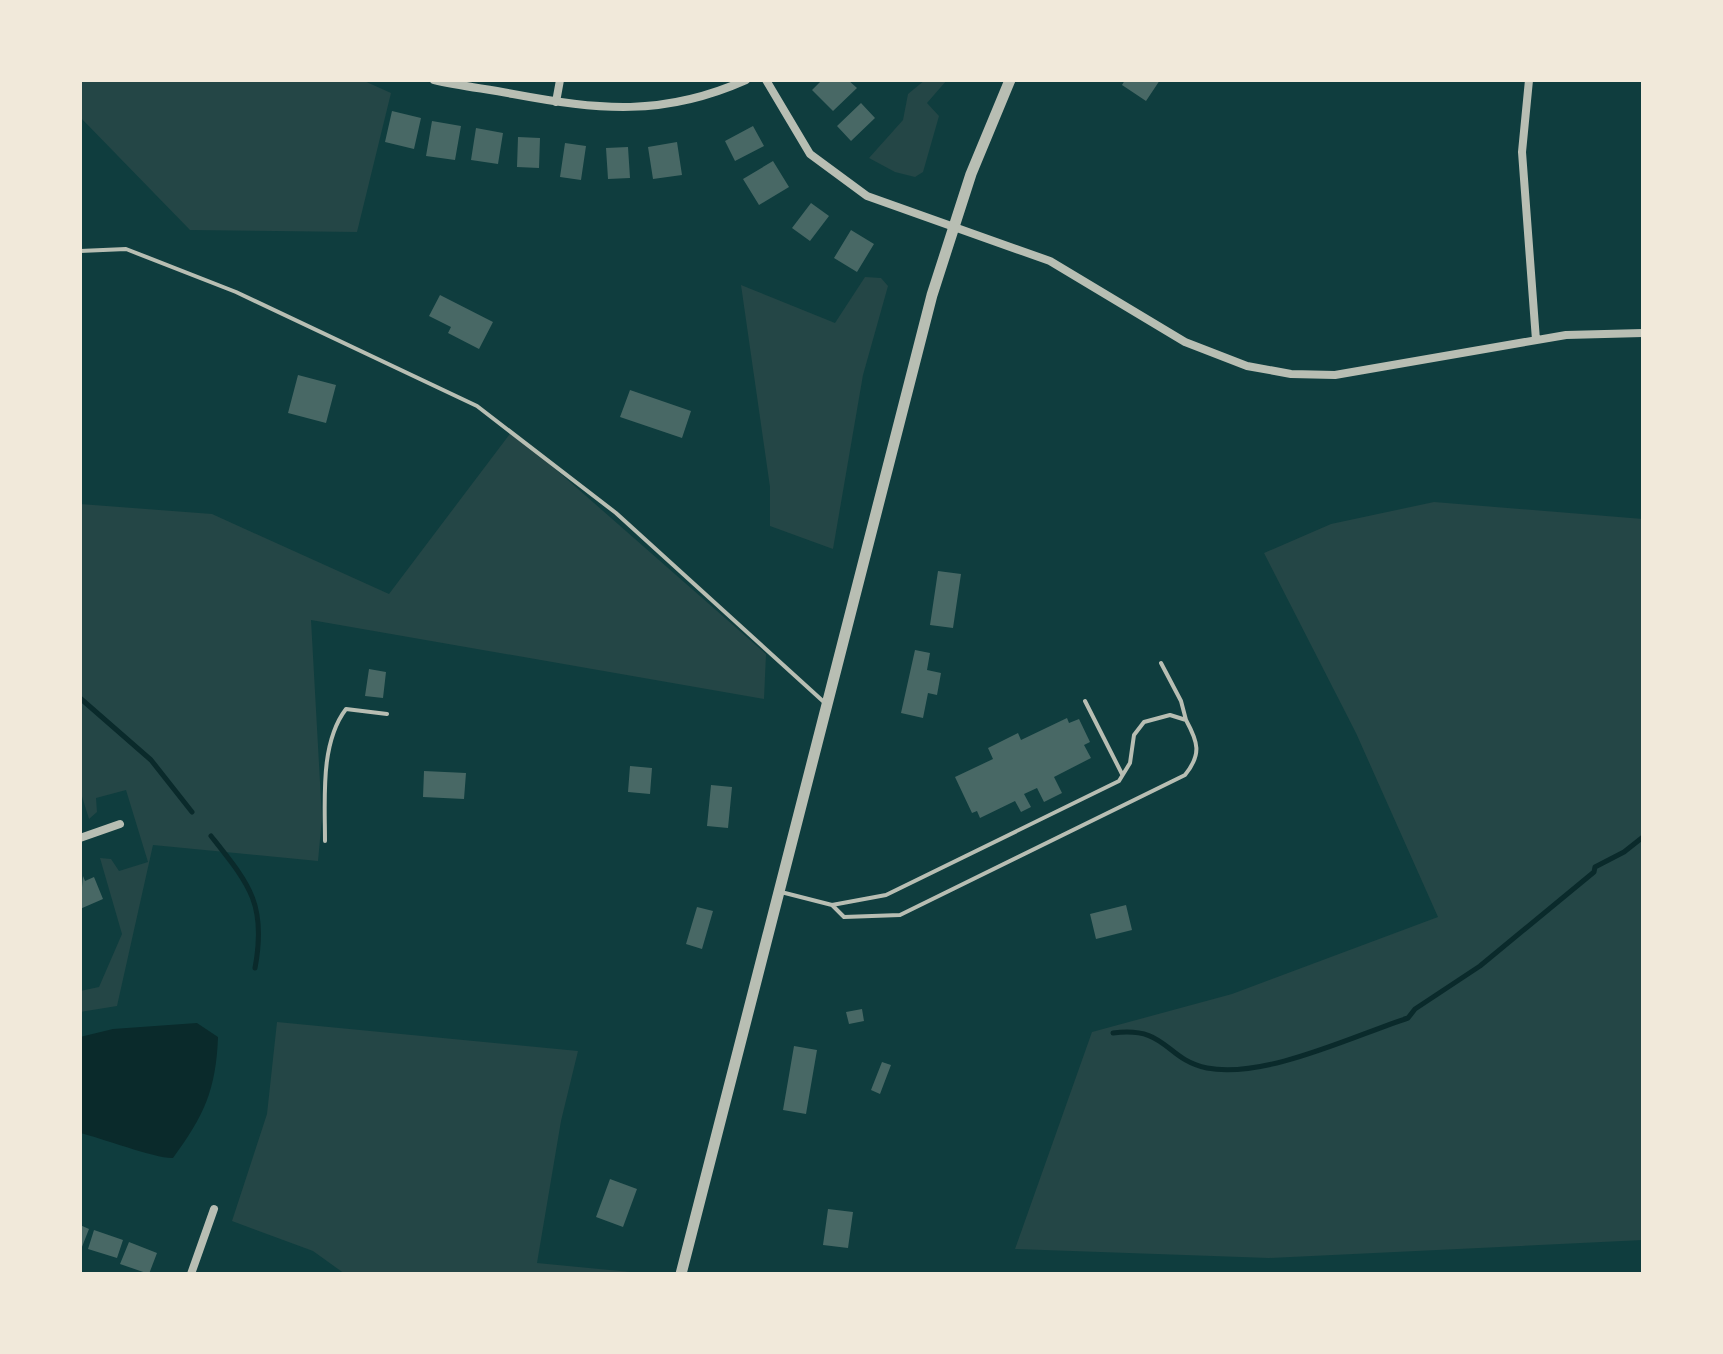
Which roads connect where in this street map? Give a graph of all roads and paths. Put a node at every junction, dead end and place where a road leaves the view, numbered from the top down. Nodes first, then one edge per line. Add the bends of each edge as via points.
1 (434, 80) edge
2 (560, 80) edge
3 (746, 80) edge
4 (766, 80) edge
5 (1010, 80) edge
6 (1529, 80) edge
7 (556, 102) junction
8 (953, 228) junction
9 (80, 251) edge
10 (1643, 333) edge
11 (1536, 340) junction
12 (1161, 663) dead end
13 (1085, 701) dead end
14 (827, 705) junction
15 (387, 714) dead end
16 (1186, 720) junction
17 (1123, 775) junction
18 (120, 824) dead end
19 (80, 838) edge
20 (325, 841) dead end
21 (779, 891) junction
22 (832, 905) junction
23 (214, 1209) dead end
24 (191, 1274) edge
25 (681, 1274) edge

1 - 7 street
2 - 7 street
3 - 7 street via 679,104 635,109
4 - 8 street via 795,133 827,170 867,196
5 - 8 street
6 - 11 street via 1522,152
8 - 11 street via 1050,261 1185,342 1269,370 1357,373
8 - 14 street
9 - 14 lane via 126,249 209,281 477,406 616,513
10 - 11 street
12 - 16 lane
13 - 17 lane
14 - 21 street
15 - 20 lane via 346,709 336,722 325,797
16 - 17 lane via 1170,715 1144,722 1134,735
16 - 22 lane via 1198,751 1185,775 900,915 844,917
17 - 22 lane via 897,892
18 - 19 street
21 - 22 lane
21 - 25 street
23 - 24 street

